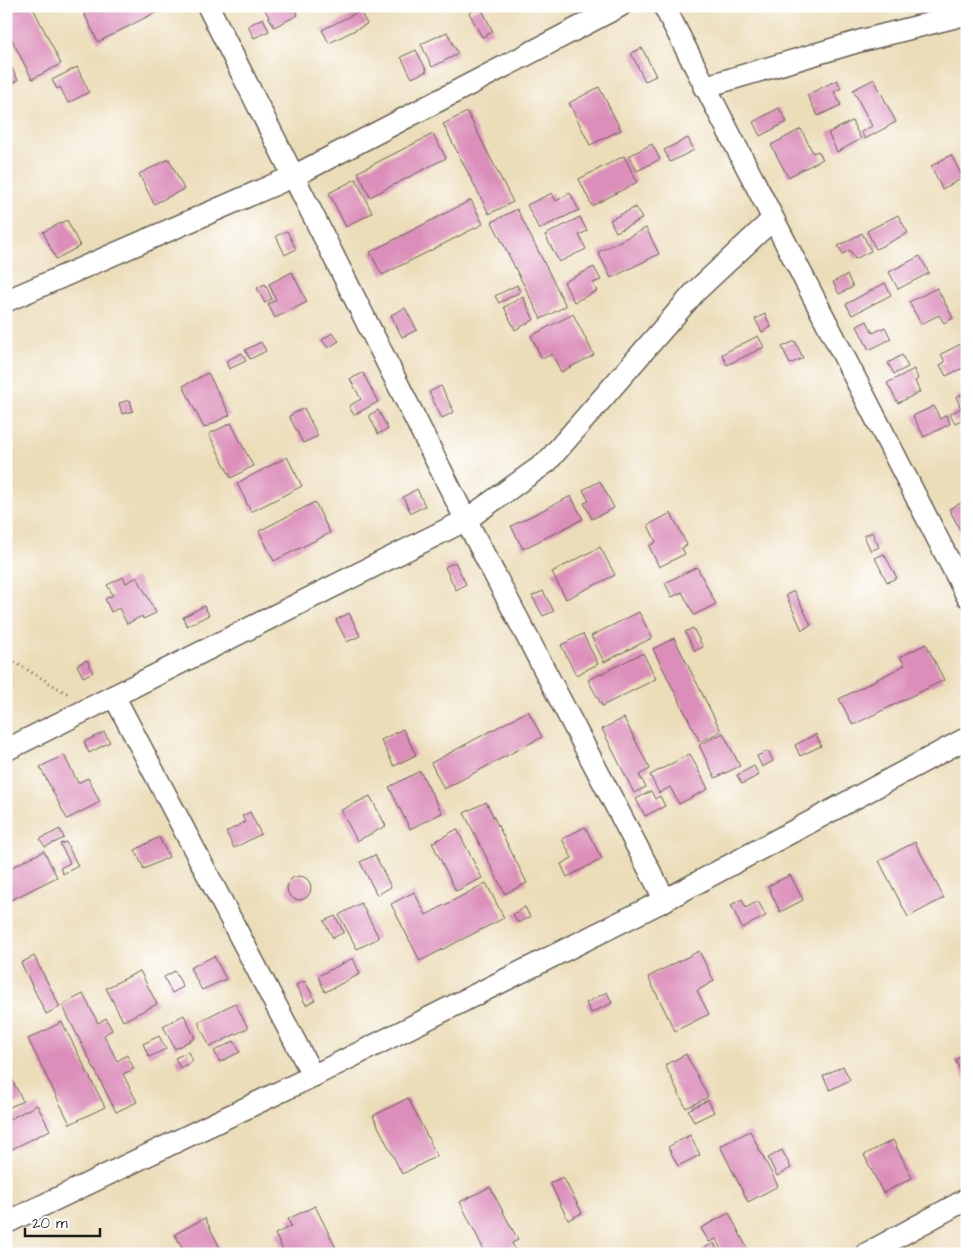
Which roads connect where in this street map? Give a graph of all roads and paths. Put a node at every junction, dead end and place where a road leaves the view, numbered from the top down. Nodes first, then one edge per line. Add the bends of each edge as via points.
1 (208, 6) edge
2 (620, 6) edge
3 (664, 6) edge
4 (967, 14) edge
5 (704, 87) junction
6 (294, 176) junction
7 (773, 219) junction
8 (6, 302) edge
9 (466, 520) junction
10 (967, 596) edge
11 (6, 657) edge
12 (114, 696) junction
13 (90, 708) junction
14 (967, 738) edge
15 (6, 750) edge
16 (665, 900) junction
17 (314, 1076) junction
18 (967, 1199) edge
19 (6, 1223) edge
20 (866, 1254) edge

1 - 6 street
2 - 6 street
3 - 5 street
4 - 5 street via 860,40
5 - 7 street
6 - 8 street
6 - 9 street
7 - 9 street via 695,292 547,462
7 - 10 street
9 - 12 street
9 - 16 street
11 - 13 path
12 - 13 street
12 - 17 street
13 - 15 street
14 - 16 street
16 - 17 street
17 - 19 street
18 - 20 street

